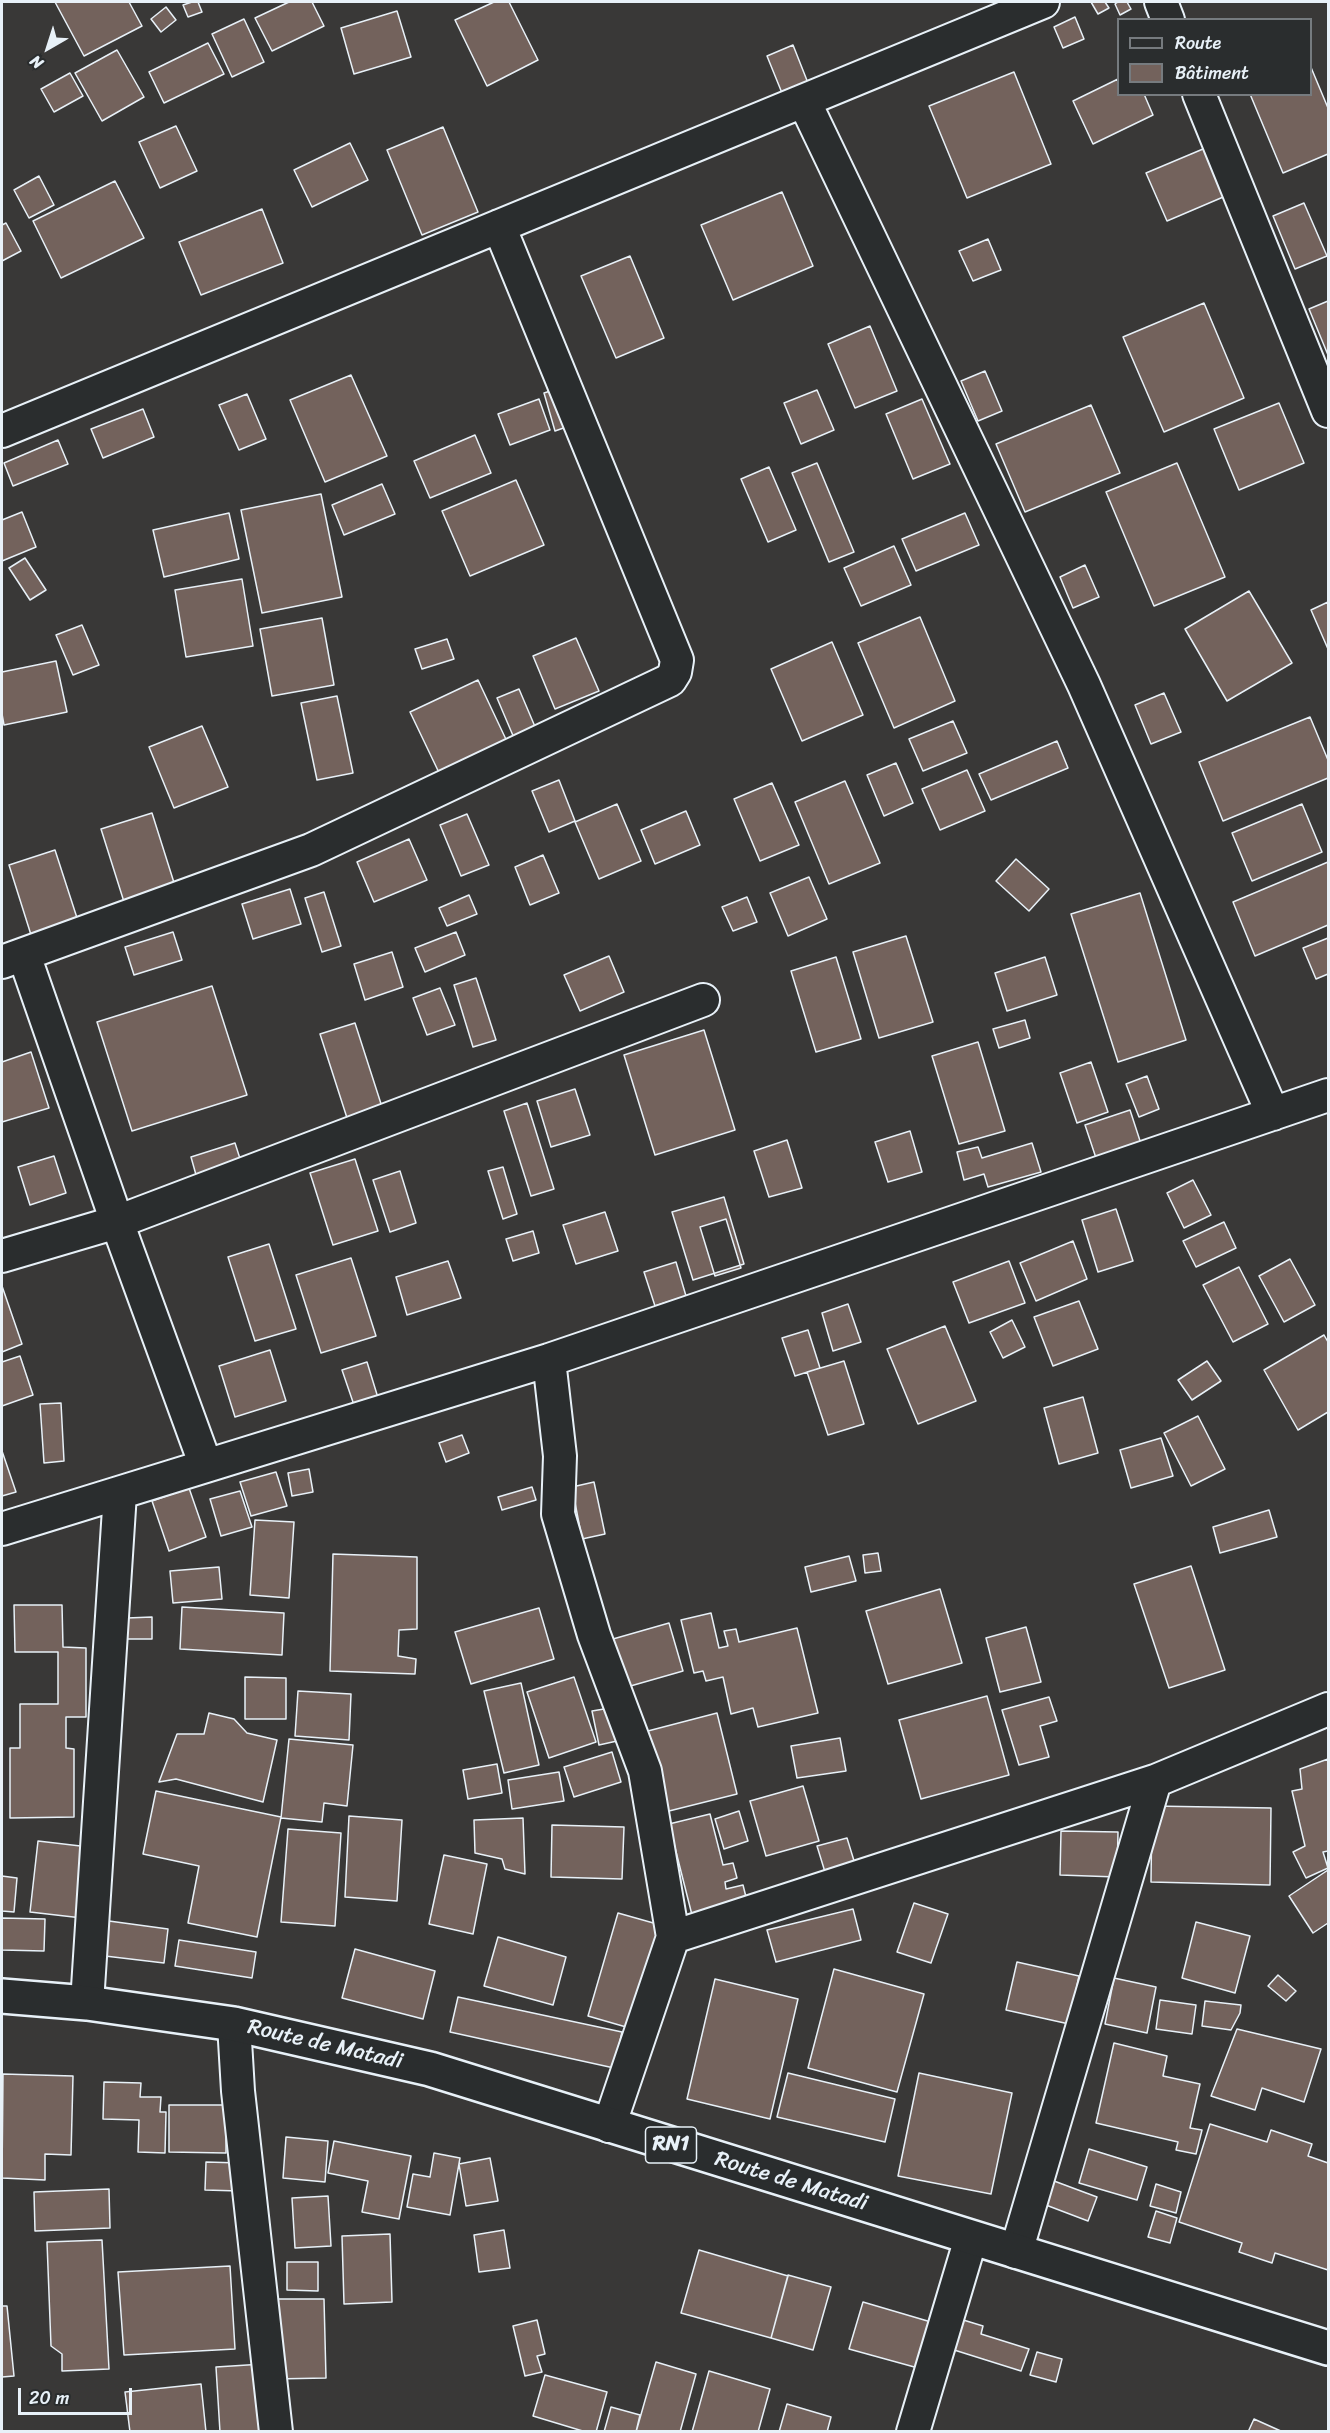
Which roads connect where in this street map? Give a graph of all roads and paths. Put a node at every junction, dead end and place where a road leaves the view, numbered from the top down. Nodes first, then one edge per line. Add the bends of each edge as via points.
1 (1043, 2) edge
2 (1161, 2) edge
3 (1167, 18) edge
4 (1200, 96) edge
5 (804, 101) junction
6 (499, 226) junction
7 (1329, 411) edge
8 (2, 431) edge
9 (13, 959) edge
10 (703, 1000) dead end
11 (1329, 1095) edge
12 (1273, 1114) junction
13 (117, 1222) junction
14 (2, 1256) edge
15 (549, 1360) junction
16 (206, 1466) junction
17 (120, 1493) junction
18 (2, 1529) edge
19 (1329, 1709) edge
20 (1155, 1781) junction
21 (673, 1937) junction
22 (2, 1996) edge
23 (87, 2003) junction
24 (234, 2024) junction
25 (609, 2126) junction
26 (971, 2238) junction
27 (1016, 2252) junction
28 (1329, 2348) edge
29 (276, 2432) edge
30 (913, 2432) edge

1 - 5 street
2 - 3 street
4 - 7 street
5 - 6 street
5 - 12 street via 1084,685
6 - 8 street
6 - 9 street via 677,660 670,680 311,850
9 - 13 street
10 - 13 street
11 - 12 street
12 - 15 street
13 - 14 street
13 - 16 street
15 - 16 street
15 - 21 street via 560,1456 558,1514 594,1635 645,1771
16 - 17 street
17 - 18 street
17 - 23 street
19 - 20 street
20 - 21 street
20 - 27 street
21 - 25 street
22 - 23 highway, Route de Matadi / RN1
23 - 24 highway, Route de Matadi / RN1
24 - 25 highway, Route de Matadi / RN1 via 430,2069
24 - 29 street
25 - 26 highway, Route de Matadi / RN1
26 - 27 highway, Route de Matadi / RN1
26 - 30 street
27 - 28 highway, Route de Matadi / RN1

